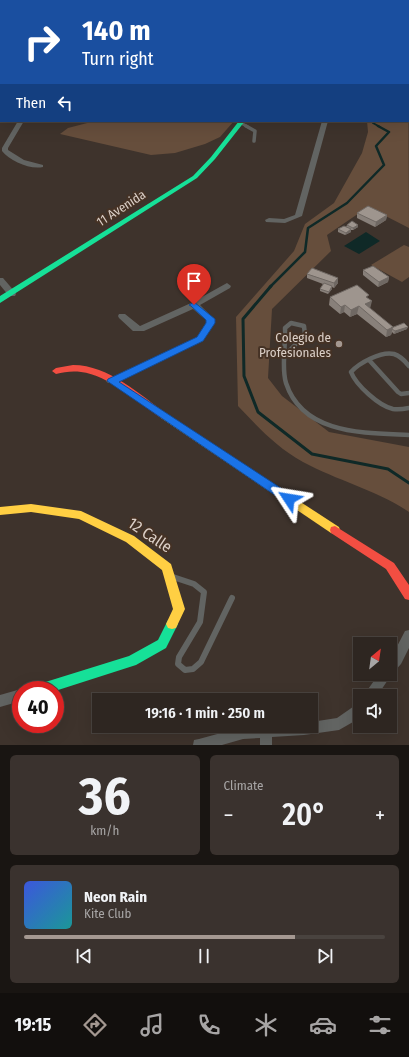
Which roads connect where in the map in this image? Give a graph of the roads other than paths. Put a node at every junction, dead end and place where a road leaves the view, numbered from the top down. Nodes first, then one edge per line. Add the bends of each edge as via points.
1 (20, 122) edge
2 (242, 122) edge
3 (325, 122) edge
4 (254, 141) dead end
5 (41, 166) dead end
6 (269, 220) dead end
7 (0, 280) edge
8 (227, 286) dead end
9 (12, 294) junction
10 (0, 300) edge
11 (194, 305) junction
12 (122, 316) dead end
13 (286, 354) junction
14 (369, 360) junction
15 (409, 366) edge
16 (56, 371) dead end
17 (111, 381) junction
18 (409, 393) edge
19 (409, 408) edge
20 (409, 435) edge
21 (0, 511) edge
22 (170, 576) junction
23 (409, 595) edge
24 (232, 598) dead end
25 (409, 636) edge
26 (397, 658) edge
27 (381, 681) edge
28 (64, 682) edge
29 (374, 689) edge
30 (12, 698) edge
31 (0, 701) edge
32 (353, 715) edge
33 (318, 727) edge
34 (240, 733) edge
35 (266, 733) edge
36 (199, 745) edge
37 (266, 745) edge

1 - 5 street via 5,151 11,156
2 - 4 lane via 256,131
2 - 9 street, 11 Avenida via 194,177
3 - 6 street via 298,216 285,222
7 - 9 street
8 - 11 street
9 - 10 street, 11 Avenida
11 - 12 street via 141,329 136,329
11 - 17 street via 210,319 200,339
13 - 13 lane via 285,328 287,325 298,323 304,326 305,335
13 - 20 lane via 286,382 302,410 313,419 337,430
14 - 15 lane via 393,354
14 - 18 lane via 398,392
14 - 19 lane via 354,367 351,372 353,377 382,406 394,410
16 - 17 street via 76,367 94,372
17 - 23 street via 390,566
21 - 22 street, 12 Calle via 30,508 82,515 130,539 168,567
22 - 24 lane via 200,586 204,592 200,622 179,657 178,664 185,670 193,669 201,662
22 - 28 street, 12 Calle via 179,609 162,644 132,661
25 - 26 street
27 - 29 street
30 - 31 street
32 - 33 street via 339,724
34 - 36 street
35 - 37 street

